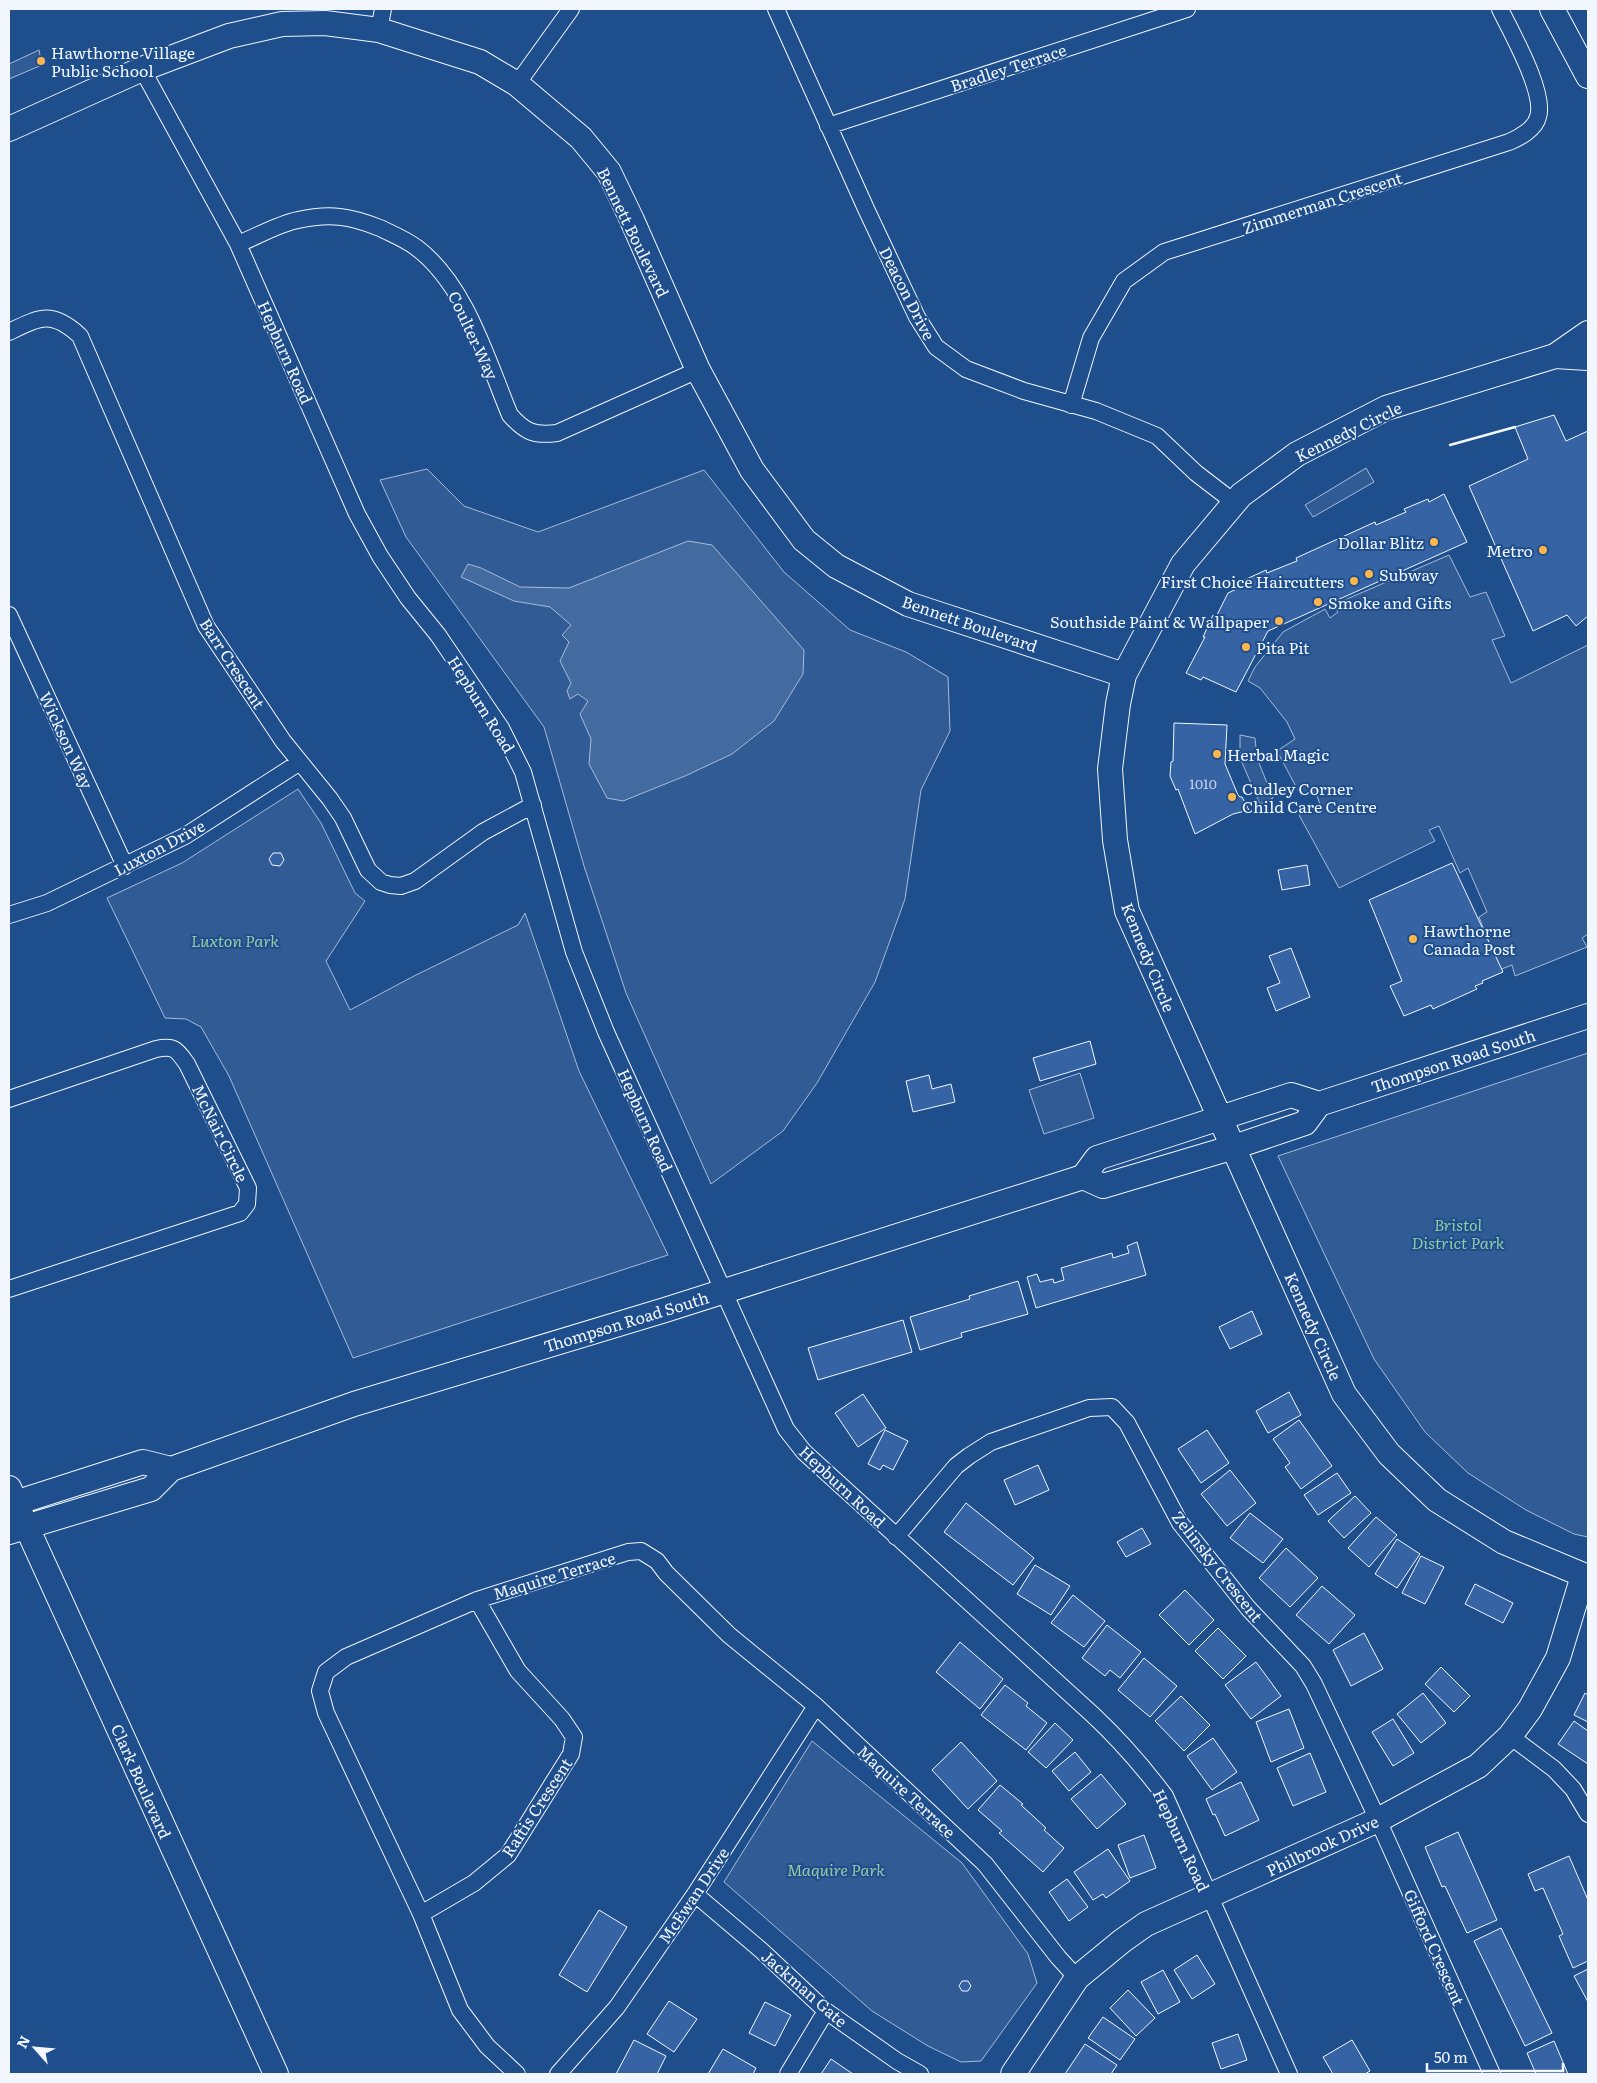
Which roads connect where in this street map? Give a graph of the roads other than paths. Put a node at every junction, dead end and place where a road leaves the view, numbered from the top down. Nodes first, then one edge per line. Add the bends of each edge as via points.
1 (571, 9) edge
2 (776, 9) edge
3 (1187, 9) edge
4 (1500, 9) edge
5 (1552, 9) edge
6 (381, 19) edge
7 (142, 69) junction
8 (1588, 76) edge
9 (517, 84) junction
10 (828, 126) junction
11 (9, 129) edge
12 (238, 244) junction
13 (9, 332) edge
14 (1588, 333) edge
15 (1555, 356) junction
16 (1588, 358) edge
17 (698, 370) junction
18 (1071, 405) junction
19 (1235, 502) junction
20 (9, 615) edge
21 (1124, 675) junction
22 (300, 762) junction
23 (533, 805) junction
24 (125, 866) junction
25 (9, 915) edge
26 (1588, 1016) edge
27 (9, 1099) edge
28 (1319, 1104) junction
29 (1220, 1118) junction
30 (1234, 1147) junction
31 (1083, 1177) junction
32 (9, 1289) edge
33 (724, 1291) junction
34 (171, 1469) junction
35 (11, 1498) edge
36 (18, 1530) edge
37 (896, 1537) junction
38 (1585, 1577) edge
39 (477, 1600) junction
40 (816, 1706) junction
41 (1510, 1736) junction
42 (1588, 1814) edge
43 (1378, 1820) junction
44 (695, 1894) junction
45 (1209, 1896) junction
46 (421, 1914) junction
47 (1077, 1978) junction
48 (826, 2011) junction
49 (276, 2074) edge
50 (517, 2074) edge
51 (558, 2074) edge
52 (788, 2074) edge
53 (920, 2074) edge
54 (1013, 2074) edge
55 (1289, 2074) edge
56 (1492, 2074) edge

1 - 9 street
2 - 10 street, Deacon Drive
3 - 10 street, Bradley Terrace
4 - 18 street, Zimmerman Crescent via 1536,86 1538,118 1527,131 1509,142 1164,252 1124,281 1119,289 1090,338
5 - 8 street
6 - 7 street, Bennett Boulevard via 282,24 229,36
6 - 9 street, Bennett Boulevard via 480,62
7 - 11 street, Bennett Boulevard
7 - 12 street, Hepburn Road
9 - 17 street, Bennett Boulevard via 581,138 609,172
10 - 18 street, Deacon Drive via 917,317 936,347 966,369
12 - 17 street, Coulter Way via 297,220 344,216 398,236 437,267 454,290 470,319 510,415 521,428 533,434 557,433
12 - 23 street, Hepburn Road via 357,514 408,598 438,635 501,728 523,772
13 - 22 street, Barr Crescent via 33,321 58,319 80,336 206,626
14 - 15 street, Kennedy Circle
15 - 16 street, Kennedy Circle
15 - 19 street, Kennedy Circle via 1386,408 1297,454
17 - 21 street, Bennett Boulevard via 752,470 804,540 836,566 908,604
18 - 19 street, Deacon Drive via 1096,411 1157,436 1196,473
19 - 21 street, Kennedy Circle via 1183,564
20 - 24 street, Wickson Way
21 - 29 street, Kennedy Circle via 1110,769 1115,840 1127,911
22 - 23 street, Barr Crescent via 343,818 368,870 380,882 390,885 401,886 415,881 483,832
22 - 24 street, Luxton Drive via 185,836
23 - 33 street, Hepburn Road via 574,952 606,1032
24 - 25 street, Luxton Drive via 47,902
26 - 28 street, Thompson Road South
27 - 32 street, McNair Circle via 156,1049 167,1047 177,1050 248,1188 247,1204 240,1213
28 - 29 street via 1291,1095
28 - 30 street via 1305,1123
29 - 30 street, Kennedy Circle
29 - 31 street via 1097,1158
30 - 31 street via 1103,1186
30 - 38 street, Kennedy Circle via 1344,1394 1389,1454 1445,1506 1504,1542
31 - 33 street, Thompson Road South
33 - 34 street, Thompson Road South via 363,1401
33 - 37 street, Hepburn Road via 786,1430 804,1452
34 - 35 street via 143,1462
34 - 36 street, Thompson Road South via 152,1489
35 - 36 street, Clark Boulevard
36 - 49 street, Clark Boulevard
37 - 43 street, Zelinsky Crescent via 956,1466 991,1442 1089,1408 1112,1407 1127,1423 1180,1523 1248,1608 1303,1666
37 - 45 street, Hepburn Road via 1125,1744 1165,1796
38 - 41 street, Philbrook Drive via 1558,1658 1530,1709
39 - 40 street, Maquire Terrace via 641,1550 657,1561 729,1635
39 - 46 street, Raftis Crescent via 518,1671 574,1737 571,1754 508,1855 474,1883
39 - 46 street, Maquire Terrace via 346,1657 326,1672 320,1691 326,1713
40 - 44 street, McEwan Drive
40 - 47 street, Maquire Terrace via 985,1864
41 - 42 street via 1567,1782
41 - 43 street, Philbrook Drive via 1478,1766
43 - 45 street, Philbrook Drive
43 - 56 street, Gifford Crescent
44 - 48 street, Jackman Gate via 762,1950
44 - 51 street, McEwan Drive via 617,2007
45 - 47 street, Philbrook Drive via 1146,1924
45 - 55 street, Hepburn Road
46 - 50 street, Maquire Terrace via 460,2010 486,2046
47 - 54 street, Philbrook Drive
48 - 52 street
48 - 53 street, Jackman Gate

